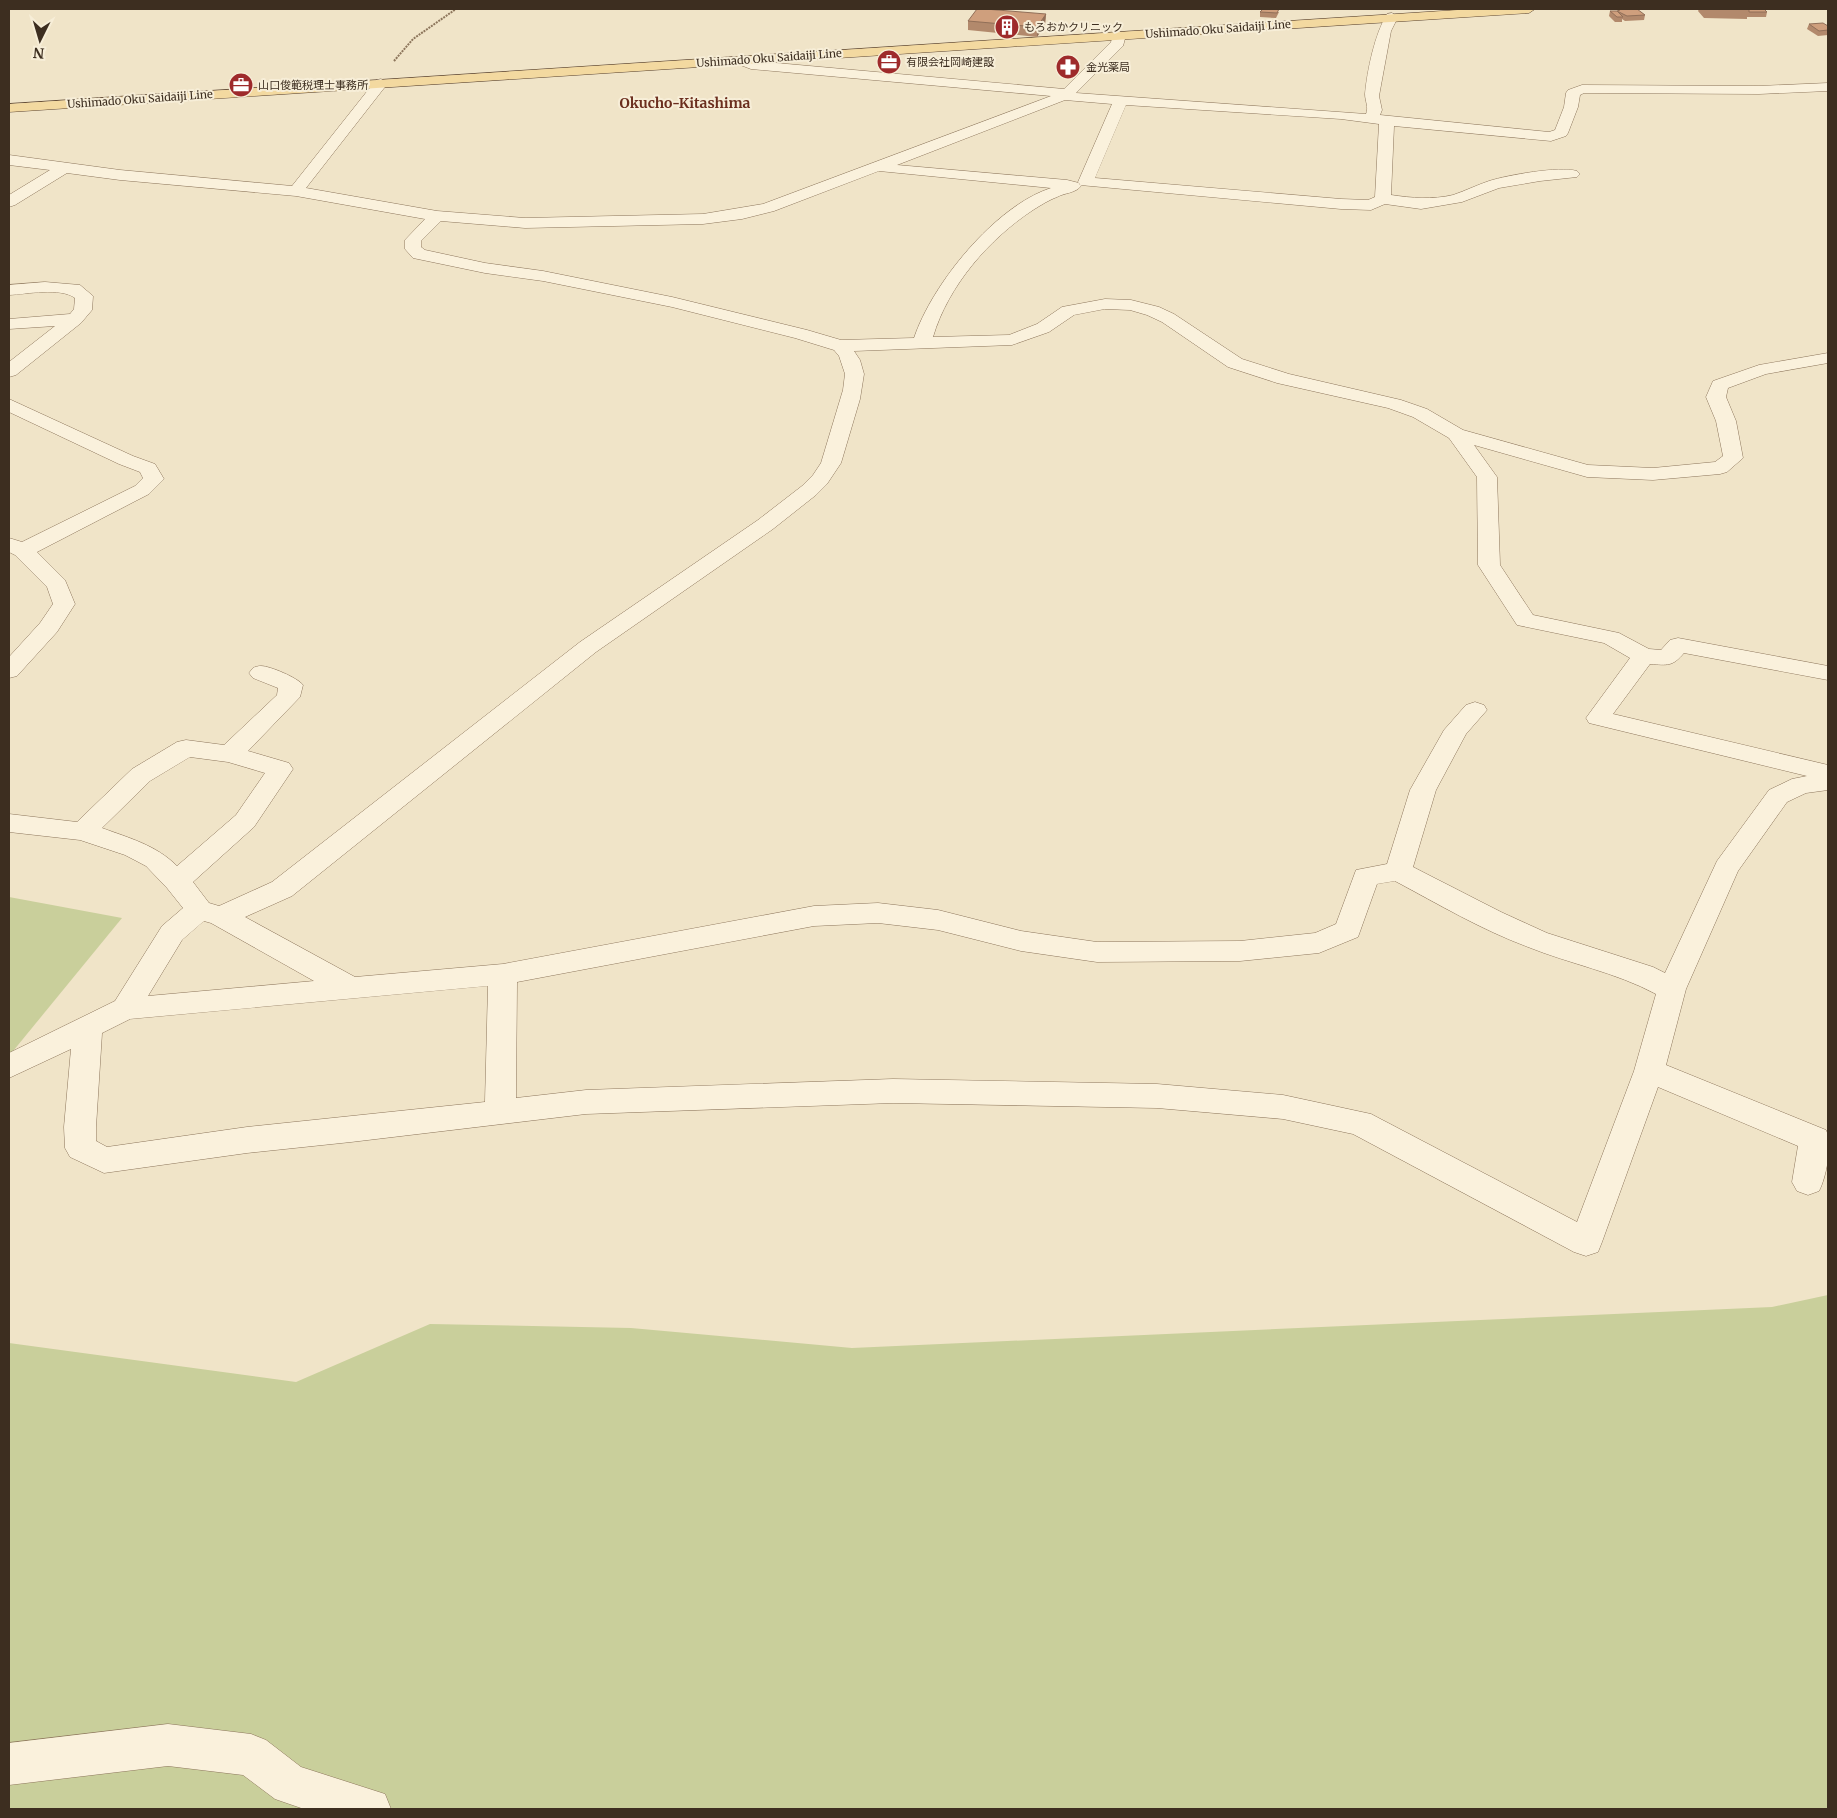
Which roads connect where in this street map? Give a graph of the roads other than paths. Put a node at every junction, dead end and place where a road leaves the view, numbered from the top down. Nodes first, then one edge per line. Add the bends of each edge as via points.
1 (1529, 9) edge
2 (1392, 18) junction
3 (1119, 35) junction
4 (740, 60) junction
5 (381, 83) junction
6 (1828, 87) edge
7 (1066, 95) junction
8 (1121, 100) junction
9 (9, 108) edge
10 (1379, 119) junction
11 (9, 160) edge
12 (877, 167) junction
13 (64, 168) junction
14 (1572, 174) dead end
15 (1079, 184) junction
16 (296, 191) junction
17 (1383, 198) junction
18 (9, 202) edge
19 (437, 216) junction
20 (9, 290) edge
21 (75, 319) junction
22 (9, 324) edge
23 (922, 342) junction
24 (840, 346) junction
25 (1828, 358) edge
26 (9, 372) edge
27 (9, 404) edge
28 (1456, 434) junction
29 (16, 547) edge
30 (1644, 656) junction
31 (9, 670) edge
32 (1828, 673) edge
33 (261, 674) dead end
34 (1475, 710) dead end
35 (230, 754) junction
36 (1828, 774) edge
37 (1828, 782) edge
38 (9, 823) edge
39 (83, 831) junction
40 (1398, 871) junction
41 (177, 880) junction
42 (210, 913) junction
43 (503, 974) junction
44 (351, 988) junction
45 (1672, 989) junction
46 (125, 1008) junction
47 (88, 1026) junction
48 (9, 1066) edge
49 (1649, 1071) junction
50 (500, 1112) junction
51 (1808, 1182) dead end
52 (9, 1764) edge
53 (370, 1809) edge

1 - 2 main road, Ushimado Oku Saidaiji Line
2 - 3 main road, Ushimado Oku Saidaiji Line
2 - 10 street via 1384,31 1372,96
3 - 4 main road, Ushimado Oku Saidaiji Line
3 - 7 street via 1118,43
4 - 5 main road, Ushimado Oku Saidaiji Line
4 - 7 street via 751,65
5 - 9 main road, Ushimado Oku Saidaiji Line
5 - 16 street
6 - 10 street via 1582,89 1573,93 1561,133 1551,137
7 - 8 street
7 - 12 street
8 - 10 street
8 - 15 street
10 - 17 street
11 - 13 street
12 - 15 street
12 - 19 street via 768,208 703,219 525,223
13 - 16 street
13 - 18 street
14 - 17 street via 1496,184 1456,199 1422,204
15 - 17 street via 1341,204 1371,205
15 - 23 street via 1047,193 997,230 967,263 934,308
16 - 19 street
19 - 24 street via 413,240 412,249 419,254 672,302
20 - 21 street via 74,289 84,296 83,310
21 - 22 street
21 - 26 street
23 - 24 street
23 - 28 street via 1012,340 1043,328 1068,311 1105,304 1131,306 1168,318 1235,363 1284,379 1394,404
24 - 42 street via 850,354 855,364 852,395 828,469 814,486 764,525 588,647 282,889
25 - 28 street via 1778,365 1737,376 1720,385 1716,397 1726,421 1733,458 1720,468 1653,474 1587,471
27 - 29 street via 148,468 154,480 142,490
28 - 30 street via 1487,477 1489,566 1526,620 1611,638
29 - 31 street via 58,585 64,604 49,627
30 - 32 street via 1667,658 1678,645
30 - 36 street via 1598,718
33 - 35 street via 291,685 288,697
34 - 40 street via 1456,730 1423,790
35 - 39 street via 186,748 141,775
35 - 41 street via 280,769 245,821
37 - 45 street via 1801,785 1778,796 1726,868
38 - 39 street
39 - 41 street via 134,849 155,860
40 - 43 street via 1366,877 1348,930 1320,943 1240,951 1097,952 1021,941 938,920 878,913 814,916
40 - 45 street via 1537,940 1643,974
41 - 42 street
42 - 44 street
42 - 46 street via 172,933
43 - 44 street
43 - 50 street
44 - 46 street
45 - 49 street
46 - 47 street
47 - 48 street
47 - 50 street via 81,1148 104,1160 247,1140
49 - 50 street via 1586,1242 1360,1123 1283,1107 1157,1096 893,1091 586,1102
49 - 51 street via 1815,1139
52 - 53 street via 168,1745 251,1755 290,1784

